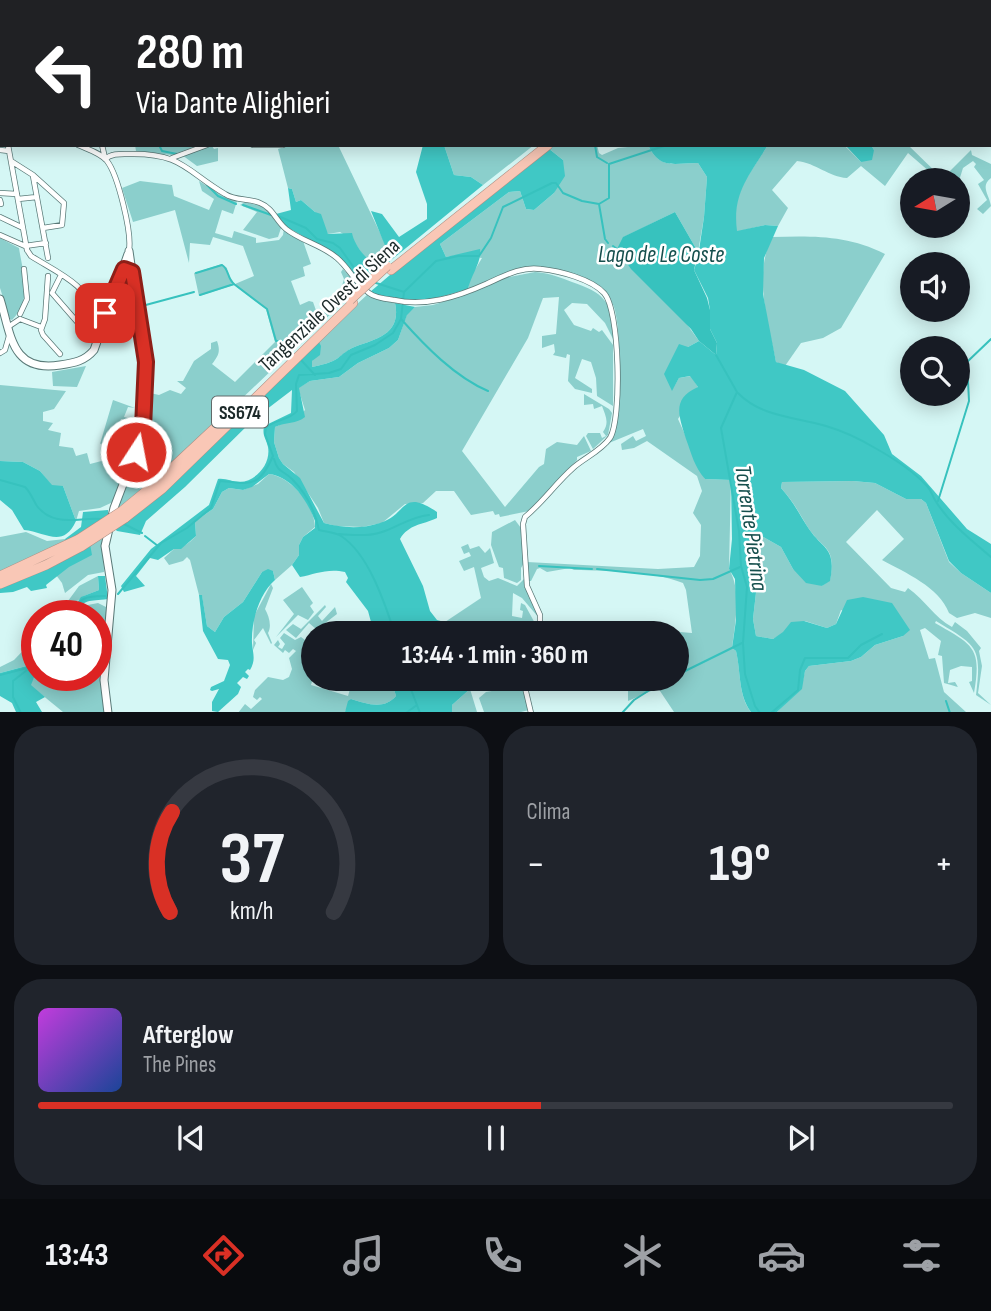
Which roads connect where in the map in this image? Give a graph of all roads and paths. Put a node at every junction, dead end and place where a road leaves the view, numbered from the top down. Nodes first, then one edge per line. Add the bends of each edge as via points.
1 (82, 147) edge
2 (99, 147) edge
3 (101, 147) edge
4 (202, 147) edge
5 (537, 147) edge
6 (545, 147) edge
7 (9, 148) edge
8 (0, 150) edge
9 (96, 154) junction
10 (105, 159) junction
11 (171, 159) junction
12 (11, 160) junction
13 (33, 175) junction
14 (0, 193) edge
15 (18, 197) junction
16 (37, 197) junction
17 (455, 215) junction
18 (0, 217) edge
19 (22, 228) junction
20 (43, 228) junction
21 (0, 235) edge
22 (46, 243) junction
23 (26, 248) junction
24 (129, 251) joint
25 (23, 258) dead end
26 (48, 258) dead end
27 (24, 269) dead end
28 (128, 271) junction
29 (61, 275) junction
30 (48, 276) dead end
31 (0, 299) edge
32 (105, 313) junction
33 (20, 314) dead end
34 (95, 317) junction
35 (79, 324) dead end
36 (41, 327) junction
37 (9, 329) junction
38 (95, 347) junction
39 (0, 353) edge
40 (60, 354) dead end
41 (120, 514) junction
42 (81, 543) junction
43 (0, 576) edge
44 (0, 584) edge
45 (540, 621) edge
46 (526, 691) edge
47 (108, 712) edge
48 (531, 712) edge

1 - 9 street
2 - 9 street
3 - 10 street
4 - 11 street
5 - 17 highway, Tangenziale Ovest di Siena / SS674
6 - 17 highway, Tangenziale Ovest di Siena / SS674
7 - 8 street
7 - 12 street
9 - 10 street
10 - 11 street via 133,154
10 - 24 street via 128,223
11 - 45 street via 228,196 267,207 286,228 337,258 369,293 411,304 432,302 532,268 584,281 610,301 617,344 611,436 564,476 523,524 526,581
12 - 13 street
12 - 15 street
13 - 16 street
13 - 20 street via 64,205 62,225
14 - 15 street
15 - 16 street
15 - 19 street
16 - 20 street
17 - 41 highway, Tangenziale Ovest di Siena / SS674, bridge via 351,302
18 - 19 street
19 - 23 street
20 - 22 street
21 - 23 street
22 - 23 street
22 - 26 street
23 - 25 street
23 - 29 street
24 - 28 street
27 - 33 street via 27,296
28 - 32 street
28 - 41 street via 146,362 143,427
29 - 34 street via 86,294
29 - 35 street via 52,293
30 - 36 street
31 - 37 street
32 - 34 street
32 - 38 street
34 - 38 street
36 - 37 street via 20,319
36 - 40 street
37 - 38 street via 19,355 40,366 77,362
37 - 39 street via 5,350
41 - 42 highway, Tangenziale Ovest di Siena / SS674, bridge
41 - 47 street, bridge via 109,524 105,546 112,590 104,680
42 - 43 highway, Tangenziale Ovest di Siena / SS674
42 - 44 highway, Tangenziale Ovest di Siena / SS674 via 46,565
46 - 48 street

